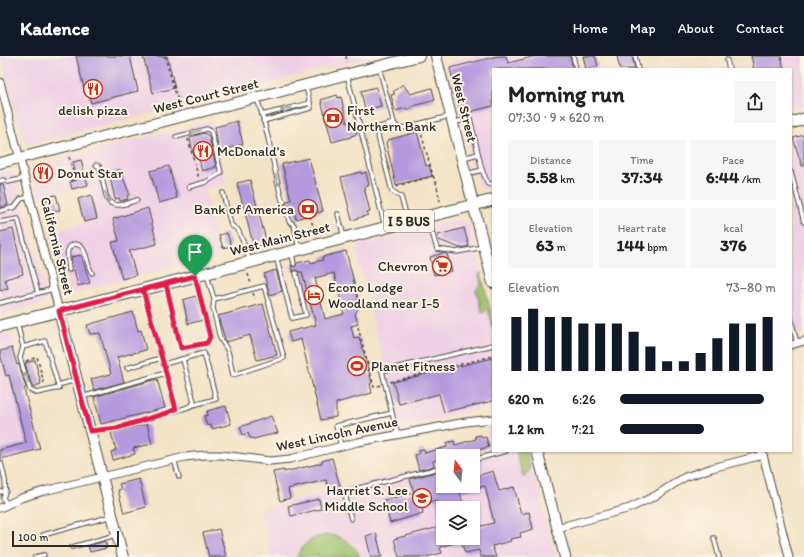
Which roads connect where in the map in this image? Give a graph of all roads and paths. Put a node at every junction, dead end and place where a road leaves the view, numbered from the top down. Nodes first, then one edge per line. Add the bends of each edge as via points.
1 (165, 56) edge
2 (346, 56) edge
3 (419, 56) edge
4 (436, 56) edge
5 (573, 56) edge
6 (635, 56) edge
7 (727, 60) dead end
8 (347, 62) dead end
9 (379, 66) junction
10 (576, 68) edge
11 (638, 68) edge
12 (729, 68) edge
13 (347, 74) junction
14 (0, 83) edge
15 (306, 85) junction
16 (256, 98) junction
17 (310, 103) junction
18 (180, 104) dead end
19 (262, 115) junction
20 (452, 119) junction
21 (804, 119) edge
22 (263, 121) junction
23 (792, 122) edge
24 (394, 123) junction
25 (420, 129) dead end
26 (187, 134) junction
27 (176, 137) dead end
28 (478, 154) junction
29 (69, 157) dead end
30 (20, 158) junction
31 (462, 158) junction
32 (0, 163) edge
33 (96, 165) dead end
34 (482, 170) junction
35 (466, 174) junction
36 (433, 176) junction
37 (792, 176) edge
38 (25, 178) junction
39 (0, 181) edge
40 (70, 181) dead end
41 (200, 182) dead end
42 (492, 184) edge
43 (396, 186) dead end
44 (189, 187) dead end
45 (223, 193) dead end
46 (30, 196) junction
47 (137, 200) dead end
48 (492, 200) edge
49 (440, 201) dead end
50 (284, 202) dead end
51 (474, 205) junction
52 (0, 211) edge
53 (287, 212) dead end
54 (338, 214) dead end
55 (310, 216) dead end
56 (428, 217) junction
57 (0, 222) edge
58 (409, 222) junction
59 (804, 222) edge
60 (386, 228) junction
61 (315, 234) dead end
62 (344, 238) junction
63 (484, 247) junction
64 (295, 251) junction
65 (276, 255) junction
66 (250, 262) junction
67 (491, 263) edge
68 (294, 264) dead end
69 (69, 270) dead end
70 (92, 273) dead end
71 (206, 273) junction
72 (296, 273) dead end
73 (492, 273) edge
74 (195, 276) junction
75 (166, 284) junction
76 (53, 289) junction
77 (143, 290) junction
78 (38, 293) junction
79 (214, 299) junction
80 (0, 303) edge
81 (59, 311) junction
82 (16, 322) junction
83 (792, 323) edge
84 (0, 326) edge
85 (797, 343) edge
86 (492, 345) edge
87 (23, 347) junction
88 (161, 358) junction
89 (183, 359) junction
90 (25, 361) dead end
91 (164, 364) junction
92 (127, 368) dead end
93 (166, 375) junction
94 (76, 380) junction
95 (44, 383) dead end
96 (58, 385) junction
97 (81, 397) junction
98 (193, 405) junction
99 (174, 411) junction
100 (392, 413) junction
101 (492, 419) edge
102 (90, 431) junction
103 (398, 435) junction
104 (341, 446) junction
105 (502, 452) edge
106 (536, 452) edge
107 (762, 453) edge
108 (480, 458) edge
109 (174, 459) junction
110 (0, 464) edge
111 (436, 469) edge
112 (5, 476) junction
113 (102, 477) junction
114 (179, 477) dead end
115 (0, 478) edge
116 (6, 491) junction
117 (0, 492) edge
118 (7, 504) junction
119 (0, 508) edge
120 (112, 516) junction
121 (351, 519) dead end
122 (557, 528) junction
123 (117, 534) junction
124 (43, 535) dead end
125 (714, 538) dead end
126 (72, 547) dead end
127 (44, 555) dead end
128 (35, 557) edge
129 (122, 557) edge
130 (565, 557) edge
131 (719, 557) edge
132 (789, 557) edge

1 - 18 path
2 - 8 path
3 - 9 street, West Court Street
4 - 20 street, West Street
5 - 10 lane
6 - 11 lane
7 - 12 lane
9 - 13 street, West Court Street
9 - 24 lane
13 - 15 street, West Court Street
13 - 60 lane
14 - 30 street, California Street
15 - 16 street, West Court Street
15 - 17 lane
16 - 19 lane
16 - 30 street, West Court Street
17 -> 19 lane
17 - 22 lane via 311,108
19 - 22 lane
20 - 24 lane via 429,121 399,129
20 - 28 lane via 470,118
20 - 31 street, West Street
21 - 23 main road
22 -> 50 lane
24 - 58 lane via 376,128 392,191 401,197
25 - 36 path
26 - 27 lane
26 - 41 path
44 -> 26 lane via 221,174 211,131 207,129
28 - 31 lane
28 - 34 lane
29 - 40 path via 75,180
30 - 32 street, West Court Street
30 - 38 street, California Street
31 - 35 street, West Street
33 -> 47 lane via 99,166 109,203 116,205
34 - 35 lane
34 - 42 lane via 488,184
35 - 51 street, West Street
36 - 43 path
36 - 49 path
37 - 59 lane
38 - 39 lane
38 - 46 street, California Street
45 - 66 lane via 231,225 238,230
46 - 52 lane via 21,199 15,208
46 - 76 street, California Street
48 - 51 main road, I 5 BUS
51 - 56 main road, West Main Street / I 5 BUS
51 - 63 street, West Street
53 - 64 lane via 289,221 294,225
54 - 62 lane
55 - 61 path
56 - 58 main road, West Main Street / I 5 BUS
56 - 63 lane via 437,249 457,252
57 - 78 lane via 18,218
58 - 60 main road, West Main Street / I 5 BUS
60 - 62 main road, West Main Street / I 5 BUS
62 - 64 main road, West Main Street / I 5 BUS
63 - 67 street, West Street
64 - 65 main road, West Main Street / I 5 BUS
64 - 68 lane
65 - 66 main road, West Main Street / I 5 BUS
65 - 72 lane via 292,318 306,315
66 - 71 main road, West Main Street / I 5 BUS
67 - 73 street, West Street
69 - 70 lane via 68,252 75,244 83,248
71 - 74 main road, West Main Street / I 5 BUS
71 - 79 lane
74 - 75 main road, West Main Street / I 5 BUS
74 - 75 lane via 210,337 207,343 181,348
75 - 77 main road, West Main Street / I 5 BUS
76 - 78 lane
76 - 81 street, California Street
77 - 81 main road, West Main Street / I 5 BUS
77 - 88 lane
78 - 80 lane
79 - 79 lane via 264,286 284,358 233,375 228,351 220,338 213,308
81 - 82 main road, West Main Street / I 5 BUS
81 - 94 street, California Street
82 - 84 main road, West Main Street / I 5 BUS
82 - 87 lane
83 - 85 lane
86 - 100 lane via 382,371
87 - 96 lane via 45,341
96 -> 87 lane via 59,388 37,393 30,390 20,358
88 - 91 lane
88 - 92 lane
89 - 91 lane
89 - 98 lane
89 - 98 lane via 204,353 216,399
90 - 95 path via 38,357
91 - 93 lane
93 - 97 lane via 158,375
93 - 99 lane via 176,409
94 - 96 lane
94 - 97 street, California Street
97 - 102 street, California Street
98 - 99 lane
99 - 102 lane via 117,428
100 - 103 lane
100 - 104 lane via 336,426
101 - 103 street, West Lincoln Avenue
102 - 113 street, California Street
103 - 104 street, West Lincoln Avenue
104 - 109 street, West Lincoln Avenue via 280,460 209,455
105 - 108 lane
106 - 122 street
107 - 122 street via 685,477 630,508
107 - 132 street
109 - 113 street, West Lincoln Avenue
109 - 114 lane
110 - 112 lane
111 - 121 lane via 348,491 346,501
112 - 115 lane
112 - 116 lane
113 - 118 street, West Lincoln Avenue
113 - 120 street, California Street
116 - 117 lane
116 - 118 lane via 3,498
118 - 119 street, West Lincoln Avenue
120 - 123 street, California Street
120 - 124 lane
122 - 130 street
123 - 126 lane
123 - 129 street, California Street
125 - 131 lane
127 - 128 lane

